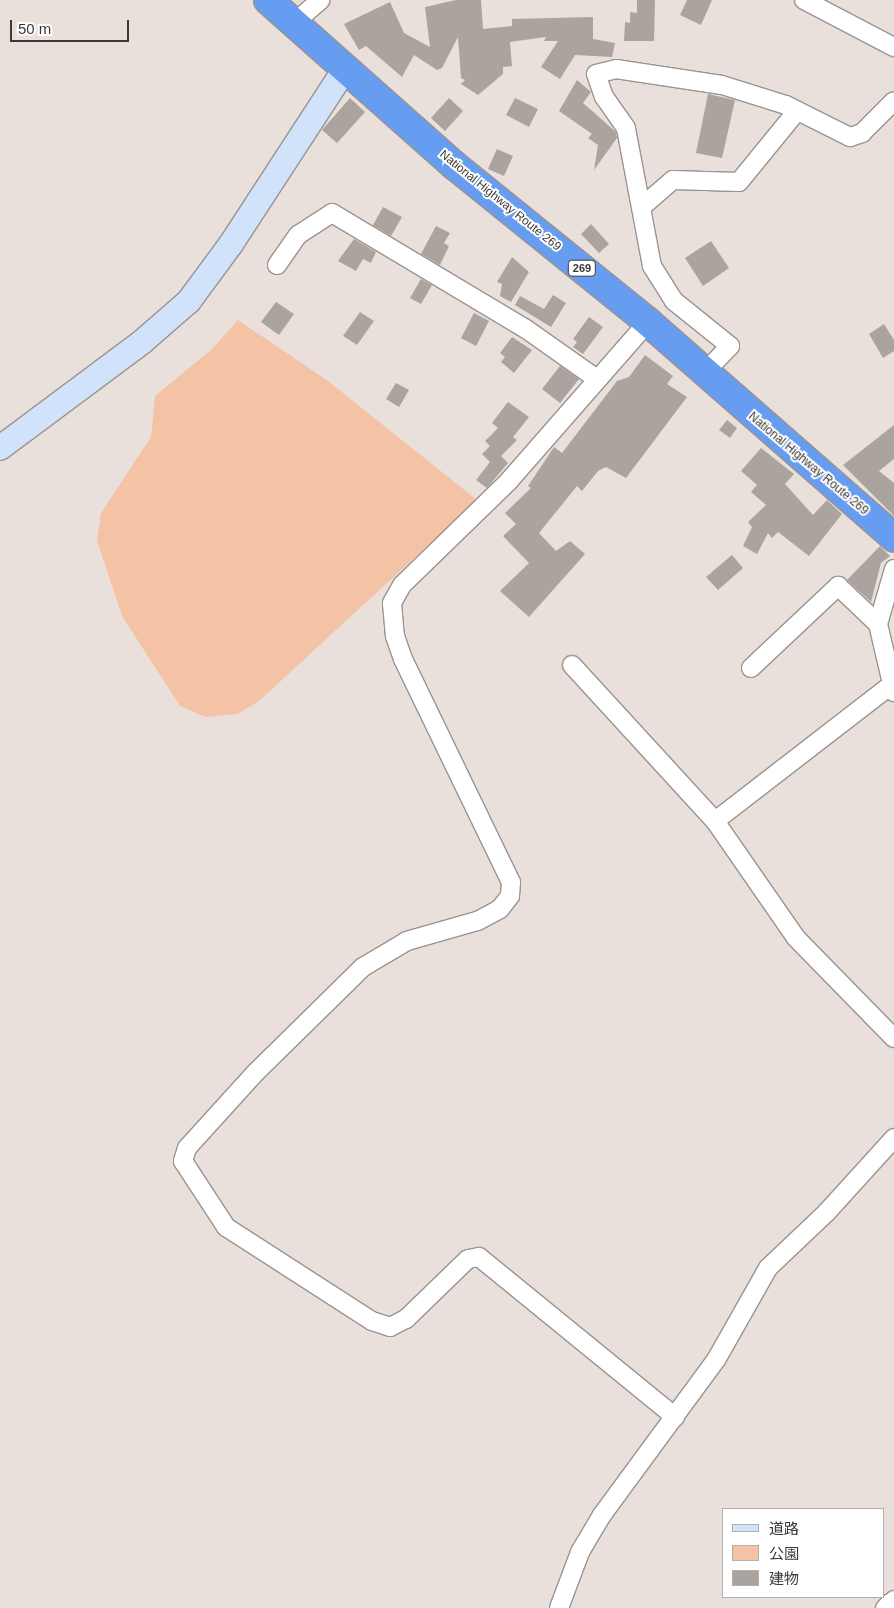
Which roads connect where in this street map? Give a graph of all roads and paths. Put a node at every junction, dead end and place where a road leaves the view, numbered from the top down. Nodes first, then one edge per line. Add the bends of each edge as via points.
1 (268, 0) edge
2 (320, 0) edge
3 (804, 0) edge
4 (294, 24) junction
5 (894, 47) edge
6 (345, 69) junction
7 (894, 101) edge
8 (797, 111) junction
9 (644, 205) junction
10 (276, 266) dead end
11 (648, 322) junction
12 (703, 374) junction
13 (597, 379) junction
14 (0, 448) edge
15 (894, 537) edge
16 (894, 569) edge
17 (878, 624) junction
18 (572, 665) dead end
19 (751, 668) dead end
20 (893, 688) edge
21 (715, 821) junction
22 (894, 1038) edge
23 (894, 1138) edge
24 (675, 1417) junction
25 (894, 1600) edge
26 (559, 1608) edge
27 (885, 1608) edge

1 - 4 highway, National Highway Route 269 / 269
2 - 4 street
3 - 5 street
4 - 6 highway, National Highway Route 269 / 269
6 - 11 highway, National Highway Route 269 / 269 via 455,166
6 - 14 street via 232,244 189,301 142,342
7 - 8 street via 862,133 850,137
8 - 9 street via 738,182 673,180
8 - 9 street via 722,85 601,70 596,74 604,96 626,128
9 - 12 street via 645,242 652,266 674,301 730,346
10 - 13 street via 298,235 332,213 518,324
11 - 12 highway, National Highway Route 269 / 269
11 - 13 street
12 - 15 highway, National Highway Route 269 / 269
13 - 24 street via 509,481 402,585 392,604 395,636 403,659 511,882 510,896 500,909 477,921 407,941 364,967 256,1072 187,1148 183,1161 226,1226 372,1322 390,1327 406,1319 468,1259 479,1257
16 - 17 street
17 - 19 street via 838,586
17 - 20 street
18 - 21 street
20 - 21 street
21 - 22 street via 796,938
23 - 24 street via 834,1206 768,1268 716,1360
24 - 26 street via 602,1515 580,1552
25 - 27 street

